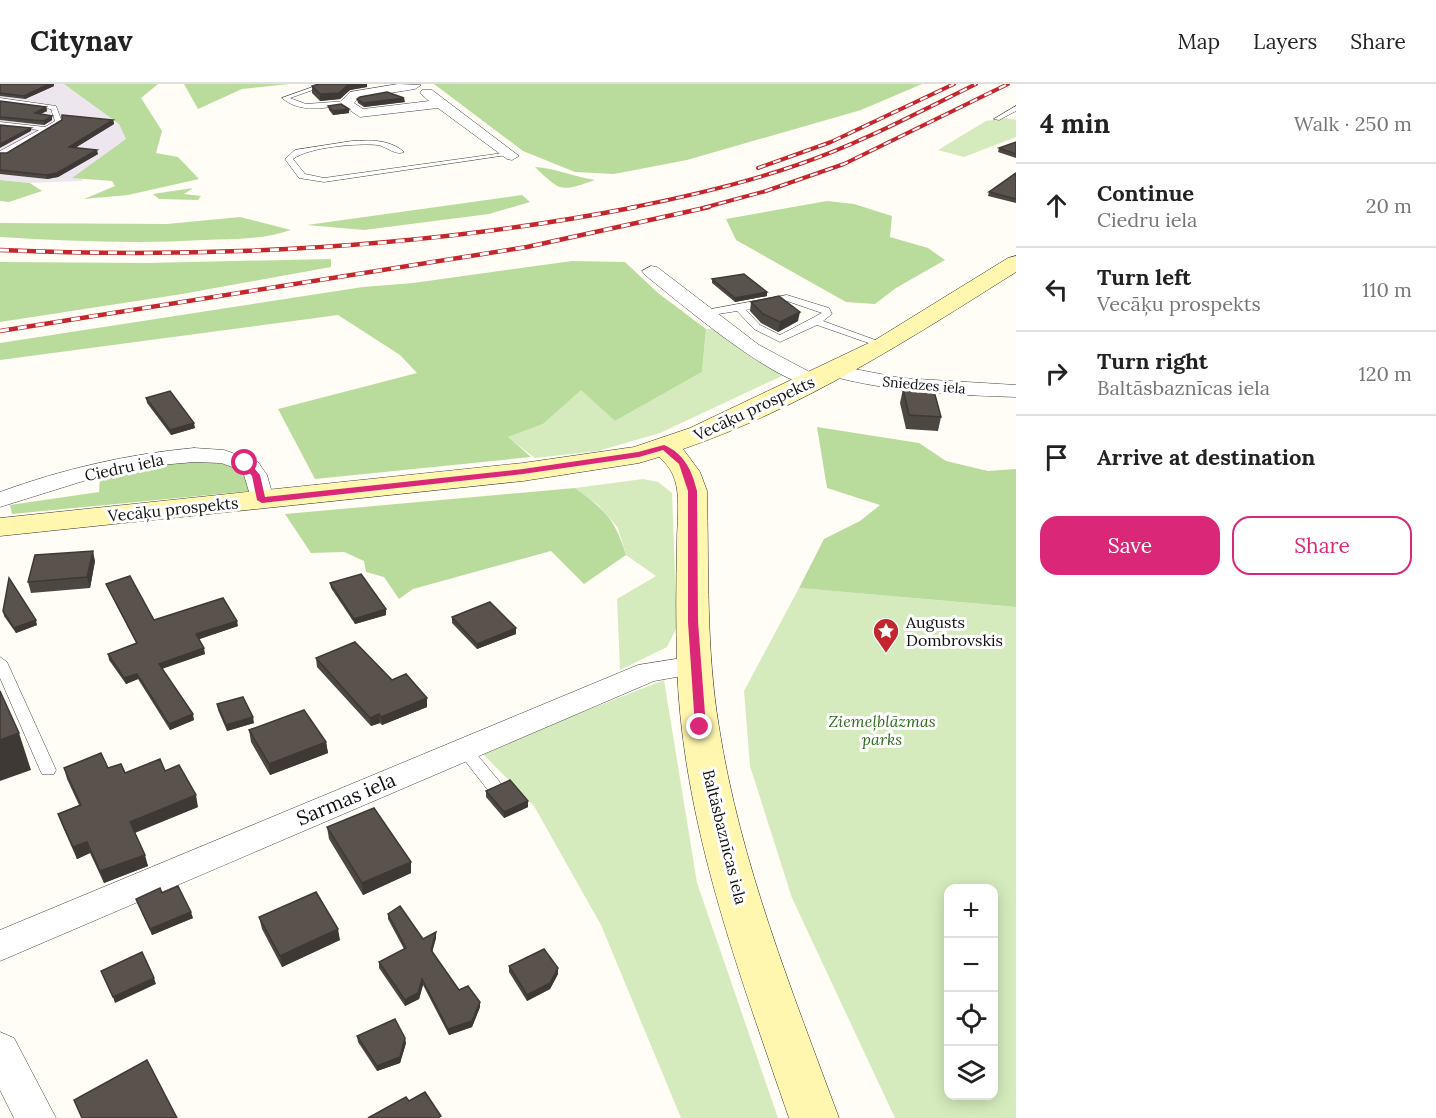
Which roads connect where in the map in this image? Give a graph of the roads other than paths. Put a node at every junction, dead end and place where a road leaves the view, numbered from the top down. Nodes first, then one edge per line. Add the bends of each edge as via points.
1 (327, 84) edge
2 (415, 85) edge
3 (0, 100) edge
4 (346, 103) junction
5 (442, 103) junction
6 (1016, 108) edge
7 (997, 119) dead end
8 (0, 124) edge
9 (46, 129) junction
10 (399, 152) dead end
11 (0, 153) edge
12 (511, 155) joint
13 (1016, 263) edge
14 (651, 271) dead end
15 (740, 308) junction
16 (706, 314) junction
17 (816, 322) junction
18 (884, 345) junction
19 (823, 376) junction
20 (1016, 391) edge
21 (664, 447) junction
22 (0, 500) edge
23 (262, 500) junction
24 (0, 527) edge
25 (0, 662) edge
26 (695, 665) junction
27 (464, 748) junction
28 (48, 770) dead end
29 (493, 785) edge
30 (0, 946) edge
31 (0, 1050) edge
32 (35, 1118) edge
33 (813, 1118) edge

1 - 4 lane via 285,98 293,105 305,106
2 - 4 street via 355,94
2 - 5 street
3 - 9 lane via 54,107 59,122
4 - 5 street via 360,113
5 - 12 street
6 - 7 lane
8 - 9 lane
9 - 11 lane
10 - 12 lane via 392,145 367,143 298,152 290,159 302,176 324,180
13 - 18 main road, Vecāķu prospekts
14 - 16 street, Sniedzes iela
15 - 16 lane
15 - 17 lane via 765,333 780,339
15 - 17 lane via 795,299 826,310 827,314
16 - 19 street, Sniedzes iela via 752,349
17 - 18 lane
18 - 19 main road, Vecāķu prospekts
19 - 20 street, Sniedzes iela
19 - 21 main road, Vecāķu prospekts
21 - 23 main road, Vecāķu prospekts via 639,455 523,472
21 - 26 main road, Baltāsbaznīcas iela via 682,462 692,491
22 - 23 street, Ciedru iela via 130,462 182,456 245,463 256,475
23 - 24 main road, Vecāķu prospekts
25 - 28 lane
26 - 27 street, Sarmas iela via 648,672
26 - 33 main road, Baltāsbaznīcas iela via 700,727 730,867
27 - 29 lane
27 - 30 street, Sarmas iela
31 - 32 street

